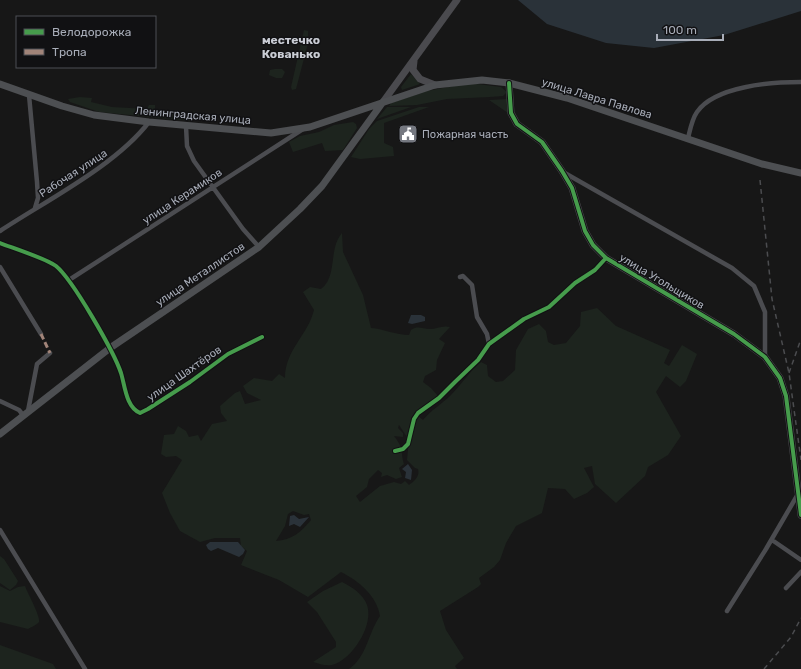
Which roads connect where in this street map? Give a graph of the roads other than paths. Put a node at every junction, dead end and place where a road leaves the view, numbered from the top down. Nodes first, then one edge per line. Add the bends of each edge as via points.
1 (458, 0) edge
2 (414, 59) junction
3 (801, 82) edge
4 (509, 83) junction
5 (0, 84) edge
6 (435, 85) junction
7 (29, 95) junction
8 (384, 102) junction
9 (149, 122) junction
10 (186, 126) junction
11 (305, 128) junction
12 (688, 138) junction
13 (562, 171) junction
14 (801, 173) edge
15 (213, 187) junction
16 (35, 208) junction
17 (0, 231) edge
18 (0, 243) edge
19 (259, 247) junction
20 (606, 258) junction
21 (0, 267) edge
22 (460, 277) dead end
23 (69, 280) junction
24 (41, 334) dead end
25 (487, 334) junction
26 (262, 337) dead end
27 (495, 339) junction
28 (489, 344) junction
29 (110, 348) junction
30 (50, 353) dead end
31 (765, 357) junction
32 (0, 401) edge
33 (26, 413) junction
34 (0, 434) edge
35 (395, 451) dead end
36 (799, 491) junction
37 (801, 515) edge
38 (0, 530) edge
39 (772, 540) junction
40 (801, 560) edge
41 (801, 572) edge
42 (786, 588) dead end
43 (727, 611) dead end
44 (85, 669) edge

1 - 2 street
2 - 6 street via 413,70 416,75
2 - 8 street
3 - 12 street via 772,83 720,94 697,111
4 - 6 main road, улица Лавра Павлова via 482,80
4 - 12 main road, улица Лавра Павлова via 567,98
4 - 13 street, улица Угольщиков via 511,113 517,124 542,142
5 - 7 main road, Ленинградская улица
6 - 8 main road, улица Лавра Павлова
7 - 9 main road, Ленинградская улица via 94,115
7 - 16 street via 38,198
8 - 11 main road, Ленинградская улица
8 - 19 main road, улица Металлистов via 322,186
9 - 10 main road, Ленинградская улица
9 - 16 street, Рабочая улица via 137,138 107,162
10 - 11 main road, Ленинградская улица via 261,133
10 - 15 street via 187,146 194,161
11 - 15 street, улица Керамиков
12 - 14 main road, улица Лавра Павлова via 762,164
13 - 20 street, улица Угольщиков via 572,188 585,231 593,245
13 - 31 street via 732,268 754,286 765,312
15 - 19 street
15 - 23 street, улица Керамиков
16 - 17 street, Рабочая улица
18 - 23 street via 55,265
19 - 29 main road, улица Металлистов
20 - 27 street via 549,307 524,319
20 - 31 street, улица Угольщиков via 734,334
21 - 24 street
22 - 25 street via 463,276 472,285 477,317
23 - 29 street
25 - 27 street
25 - 28 street
26 - 29 street, улица Шахтёров via 228,354 190,382 140,413 133,410 129,402
27 - 28 street
28 - 35 street via 478,360 439,398 418,413 408,444 403,449
29 - 33 main road, улица Металлистов
30 - 33 street via 37,364
31 - 36 street, улица Угольщиков via 780,378 786,396
32 - 33 street
33 - 34 main road, улица Металлистов
36 - 37 street, улица Угольщиков
36 - 39 street
38 - 44 street
39 - 40 street
39 - 43 street
41 - 42 street

